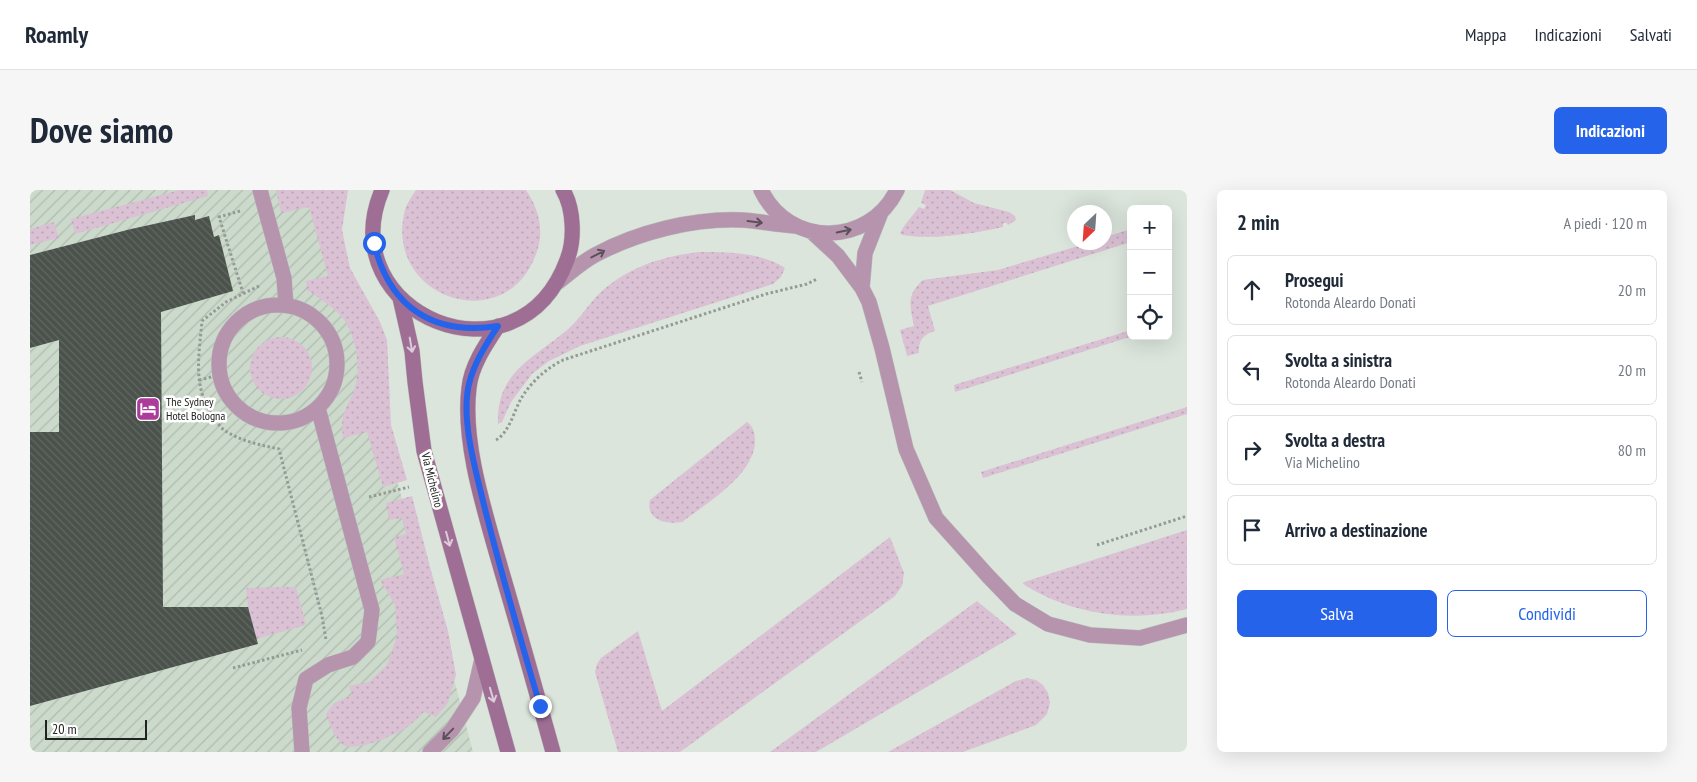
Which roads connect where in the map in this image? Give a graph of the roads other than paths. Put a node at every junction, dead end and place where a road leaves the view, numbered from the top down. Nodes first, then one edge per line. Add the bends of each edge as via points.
1 (260, 190) edge
2 (382, 190) edge
3 (563, 190) edge
4 (761, 190) edge
5 (897, 190) edge
6 (880, 214) junction
7 (794, 226) junction
8 (812, 232) junction
9 (558, 282) junction
10 (862, 288) junction
11 (400, 298) junction
12 (286, 305) junction
13 (498, 326) junction
14 (318, 408) junction
15 (1187, 625) edge
16 (482, 659) junction
17 (302, 752) edge
18 (430, 752) edge
19 (508, 752) edge
20 (553, 752) edge

1 - 12 street via 284,278
2 - 11 street via 373,223 374,243 379,263
3 - 9 street via 571,213 572,234 569,255
4 - 7 street via 779,216
5 - 6 street
8 -> 6 street via 848,231
6 - 10 street via 864,253
7 - 8 street
9 -> 7 street via 594,256 634,238 670,227 741,220
8 - 10 street via 838,256
9 - 13 street via 535,308
10 - 15 street via 882,348 906,449 936,518 1015,604 1048,624 1090,635 1140,638
11 - 13 street via 416,312 455,328 476,330
11 -> 16 street, Via Michelino via 412,351 424,451
12 - 14 street via 305,310 321,322 332,338 337,356 337,375 330,393
12 - 14 street via 268,305 250,311 235,322 224,338 219,356 219,375 225,392 250,417 286,423 303,418
13 - 20 street via 476,364 469,386 470,443 491,532
14 - 17 street via 372,610 368,642 353,657 328,665 306,679 299,708
16 -> 18 street, Via Michelino via 472,698 452,730
16 -> 19 street, Via Michelino

